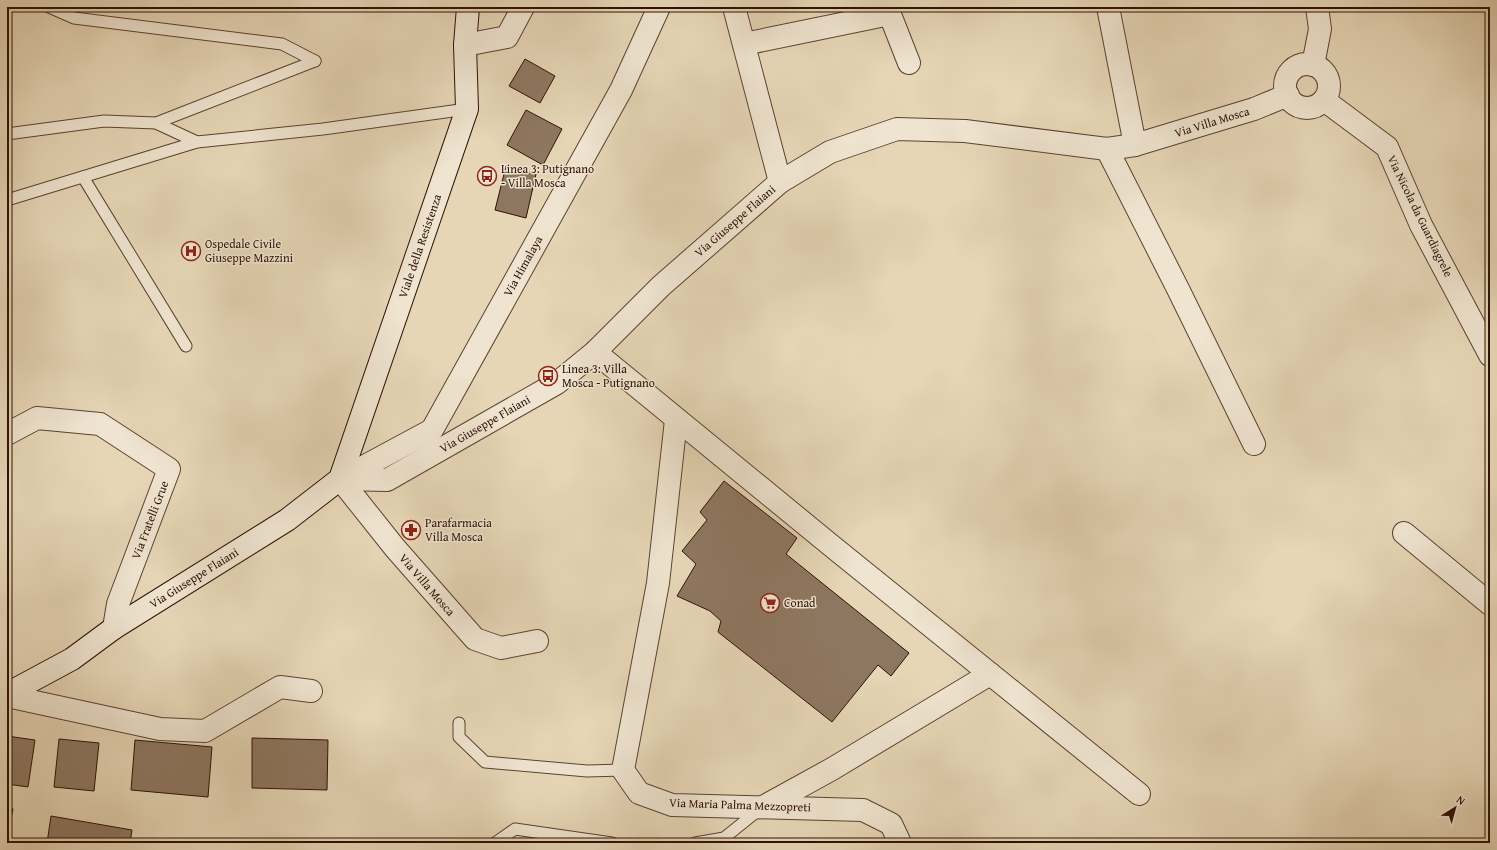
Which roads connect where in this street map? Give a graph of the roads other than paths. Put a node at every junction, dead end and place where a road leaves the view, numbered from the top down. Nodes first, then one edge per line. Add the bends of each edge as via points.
1 (49, 7) edge
2 (468, 7) edge
3 (523, 7) edge
4 (659, 7) edge
5 (734, 7) edge
6 (1108, 7) edge
7 (1318, 7) edge
8 (889, 10) edge
9 (744, 44) junction
10 (465, 46) junction
11 (909, 63) dead end
12 (1313, 65) junction
13 (1288, 95) junction
14 (1324, 100) junction
15 (467, 109) junction
16 (156, 123) junction
17 (7, 134) edge
18 (197, 142) junction
19 (1135, 145) junction
20 (1107, 149) junction
21 (83, 177) junction
22 (780, 182) junction
23 (7, 200) edge
24 (186, 346) dead end
25 (595, 352) junction
26 (1490, 355) edge
27 (676, 420) junction
28 (7, 434) edge
29 (1254, 444) dead end
30 (340, 479) junction
31 (1404, 533) dead end
32 (1490, 604) edge
33 (114, 628) junction
34 (537, 641) dead end
35 (990, 674) junction
36 (311, 691) dead end
37 (7, 695) edge
38 (459, 723) dead end
39 (623, 770) junction
40 (1139, 794) dead end
41 (761, 808) junction
42 (495, 843) edge
43 (612, 843) edge
44 (695, 843) edge
45 (900, 843) edge

1 - 16 lane via 74,18 282,44 315,61
2 - 10 street, Viale della Resistenza
3 - 10 street via 507,37
4 - 30 street, Via Himalaya via 621,90 432,430
5 - 9 street
6 - 19 street
7 - 12 street via 1320,29
8 - 9 street
8 - 11 street
9 - 22 street
10 - 15 street, Viale della Resistenza
12 - 13 street via 1299,66 1289,75 1286,82
12 - 14 street via 1325,73 1328,80 1328,94
13 - 14 street via 1292,101 1304,108 1312,108
13 - 19 street, Via Villa Mosca via 1254,109
14 - 26 street, Via Nicola da Guardiagrele via 1387,147 1421,225
15 - 18 lane via 323,129
15 - 30 street, Viale della Resistenza
16 - 17 lane via 104,121
16 - 18 lane
18 - 21 lane
19 - 20 street, Via Villa Mosca
20 - 22 street, Via Giuseppe Flaiani via 965,130 898,129 830,152
20 - 29 street
21 - 23 lane
21 - 24 lane
22 - 25 street, Via Giuseppe Flaiani via 661,286
25 - 27 street
25 - 30 street, Via Giuseppe Flaiani via 557,382 387,480
27 - 35 street
27 - 39 street via 658,583
28 - 33 street, Via Fratelli Grue via 37,418 100,424 169,469 118,604
30 - 33 street, Via Giuseppe Flaiani via 287,520
30 - 34 street, Via Villa Mosca via 395,548 475,639 501,648
31 - 32 street
33 - 37 street, Via Giuseppe Flaiani via 72,659
35 - 40 street
35 - 41 street via 832,769
36 - 37 street via 280,687 204,730 160,729
38 - 39 lane via 459,737 485,762 586,771
39 - 41 street, Via Maria Palma Mezzopreti via 639,793 672,804
41 - 44 lane via 724,838
41 - 45 street, Via Maria Palma Mezzopreti via 863,810 891,824
42 - 43 lane via 515,829

